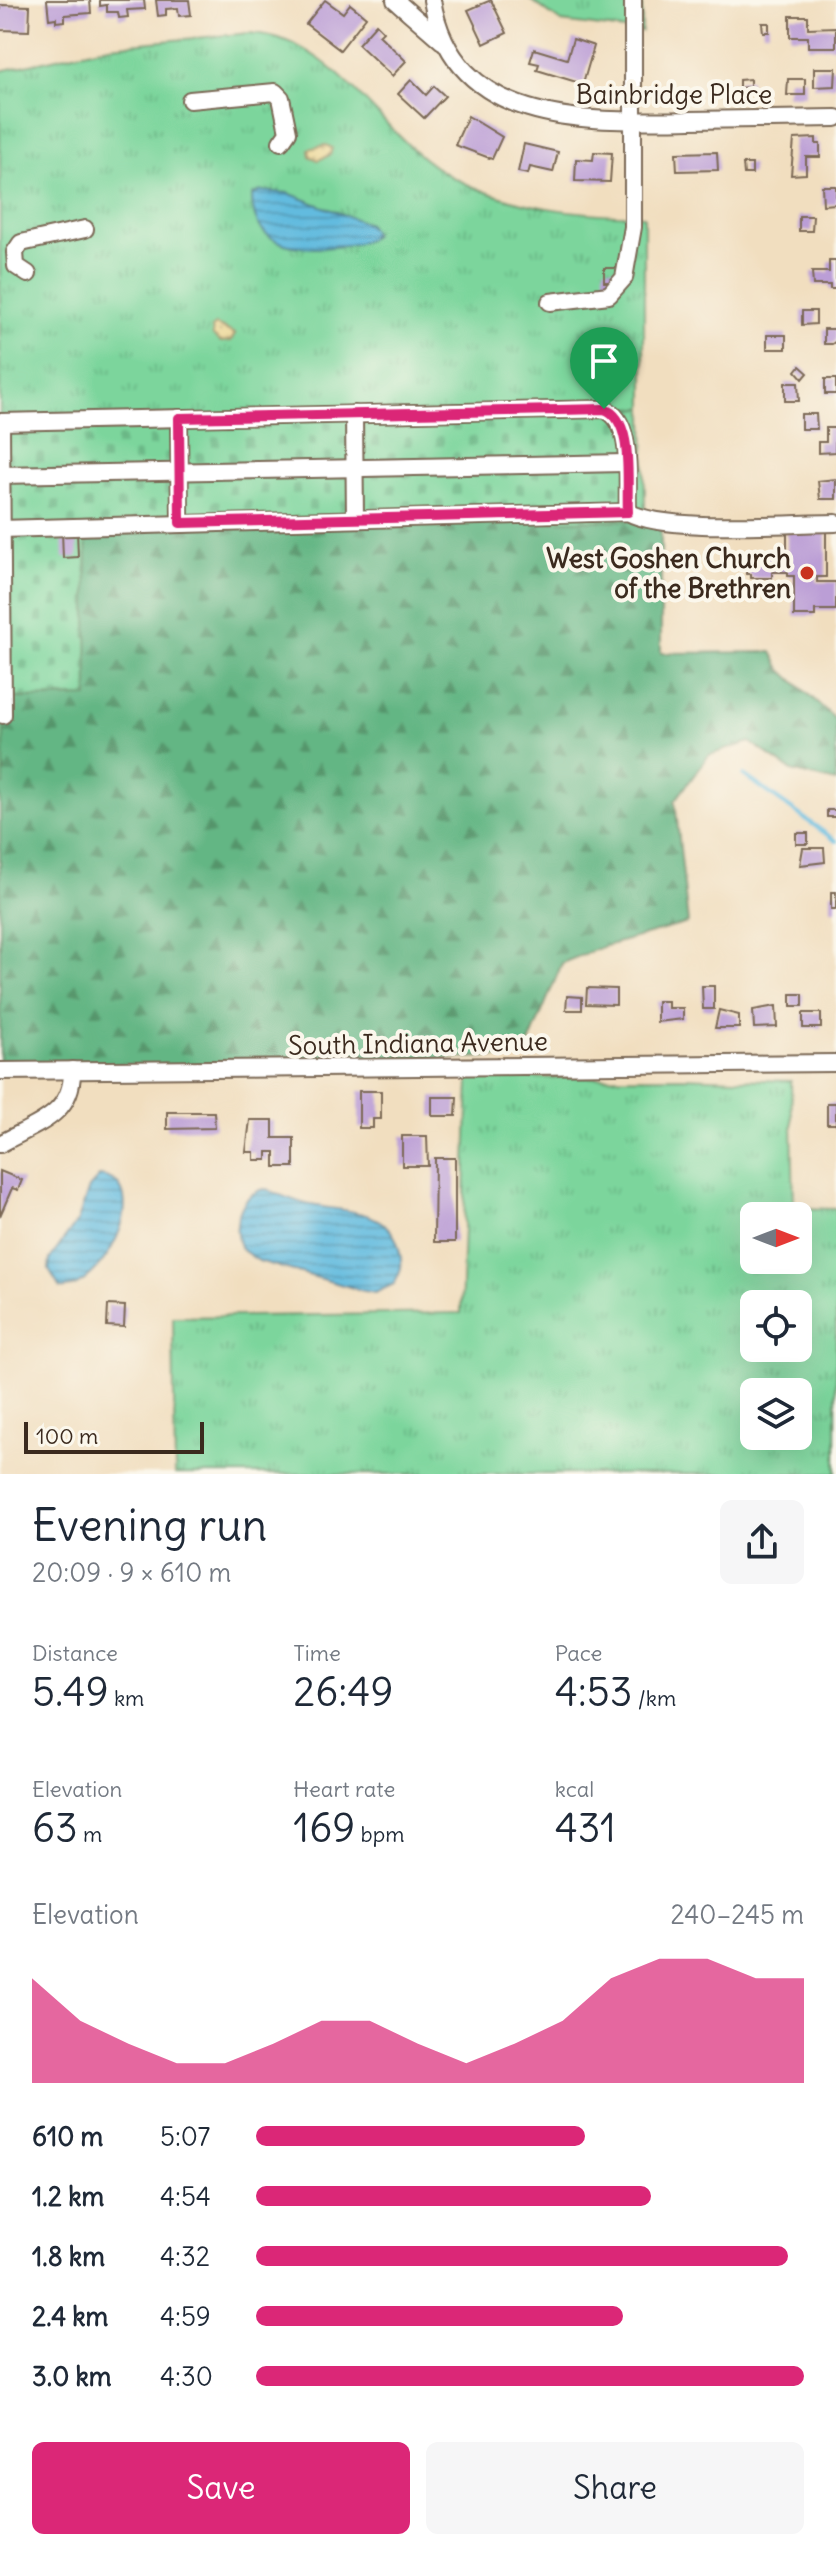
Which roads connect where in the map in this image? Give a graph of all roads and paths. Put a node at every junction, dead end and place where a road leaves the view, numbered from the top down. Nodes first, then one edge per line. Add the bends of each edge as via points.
1 (395, 0) edge
2 (432, 0) edge
3 (633, 0) edge
4 (443, 41) junction
5 (190, 100) dead end
6 (836, 118) edge
7 (634, 121) junction
8 (281, 142) dead end
9 (85, 229) dead end
10 (28, 274) dead end
11 (550, 302) dead end
12 (354, 414) junction
13 (179, 418) junction
14 (1, 422) edge
15 (625, 463) junction
16 (354, 468) junction
17 (179, 471) junction
18 (0, 475) edge
19 (628, 512) junction
20 (355, 519) junction
21 (180, 523) junction
22 (836, 523) edge
23 (1, 529) edge
24 (3, 715) dead end
25 (836, 1063) edge
26 (72, 1070) junction
27 (0, 1071) edge
28 (0, 1144) edge

1 - 4 street, Bainbridge Place
2 - 4 street, Bainbridge Place
3 - 7 street
4 - 7 street, Bainbridge Place via 470,76 514,103 566,118
5 - 8 street via 275,92 287,117 288,132
6 - 7 street, Bainbridge Place
7 - 11 street via 633,227 624,278 609,295
9 - 10 street via 21,243 14,259
12 - 13 street
12 - 15 street via 604,409 614,412 624,426
12 - 16 street
13 - 14 street
13 - 17 street
14 - 18 street
15 - 16 street
15 - 19 street
16 - 17 street
16 - 20 street
17 - 18 street
17 - 21 street
18 - 23 street
19 - 20 street
19 - 22 street via 645,520 673,522
20 - 21 street
21 - 23 street
23 - 24 street
25 - 26 street, South Indiana Avenue
26 - 27 street, South Indiana Avenue
26 - 28 street via 67,1102

